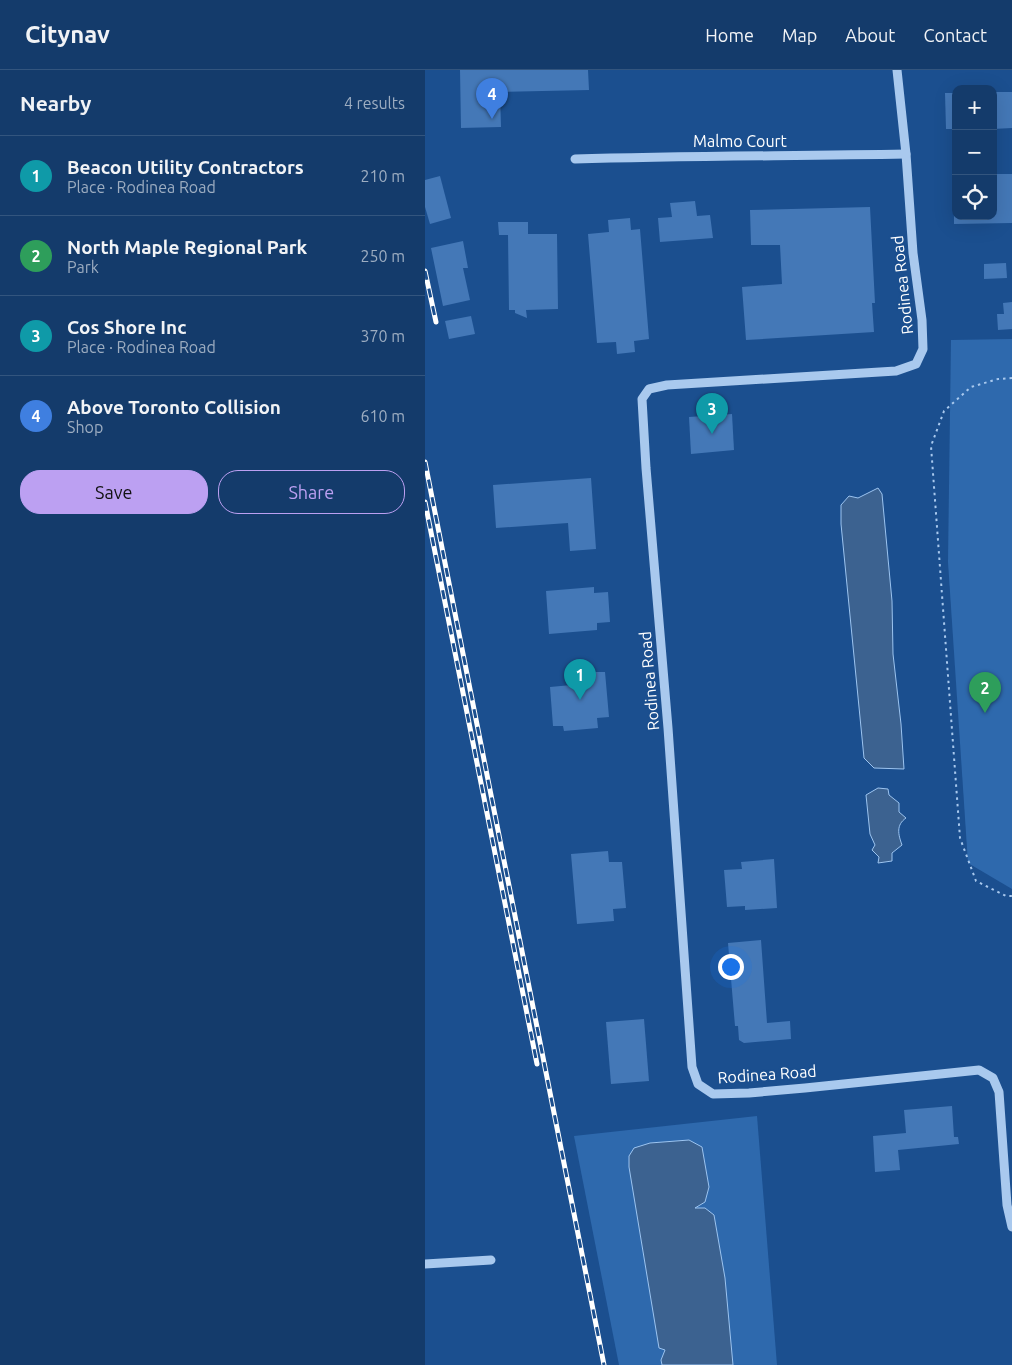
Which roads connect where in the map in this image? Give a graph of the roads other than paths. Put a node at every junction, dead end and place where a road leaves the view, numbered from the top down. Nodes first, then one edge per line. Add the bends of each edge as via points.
1 (897, 70) edge
2 (906, 154) junction
3 (575, 159) dead end
4 (1012, 1227) edge
5 (491, 1260) dead end
6 (425, 1264) edge

1 - 2 street, Rodinea Road
2 - 3 street, Malmo Court
2 - 4 street, Rodinea Road via 913,253 922,320 923,349 916,364 896,371 667,385 649,389 642,399 692,1067 698,1084 713,1094 979,1070 993,1078 999,1092 1007,1206
5 - 6 street

